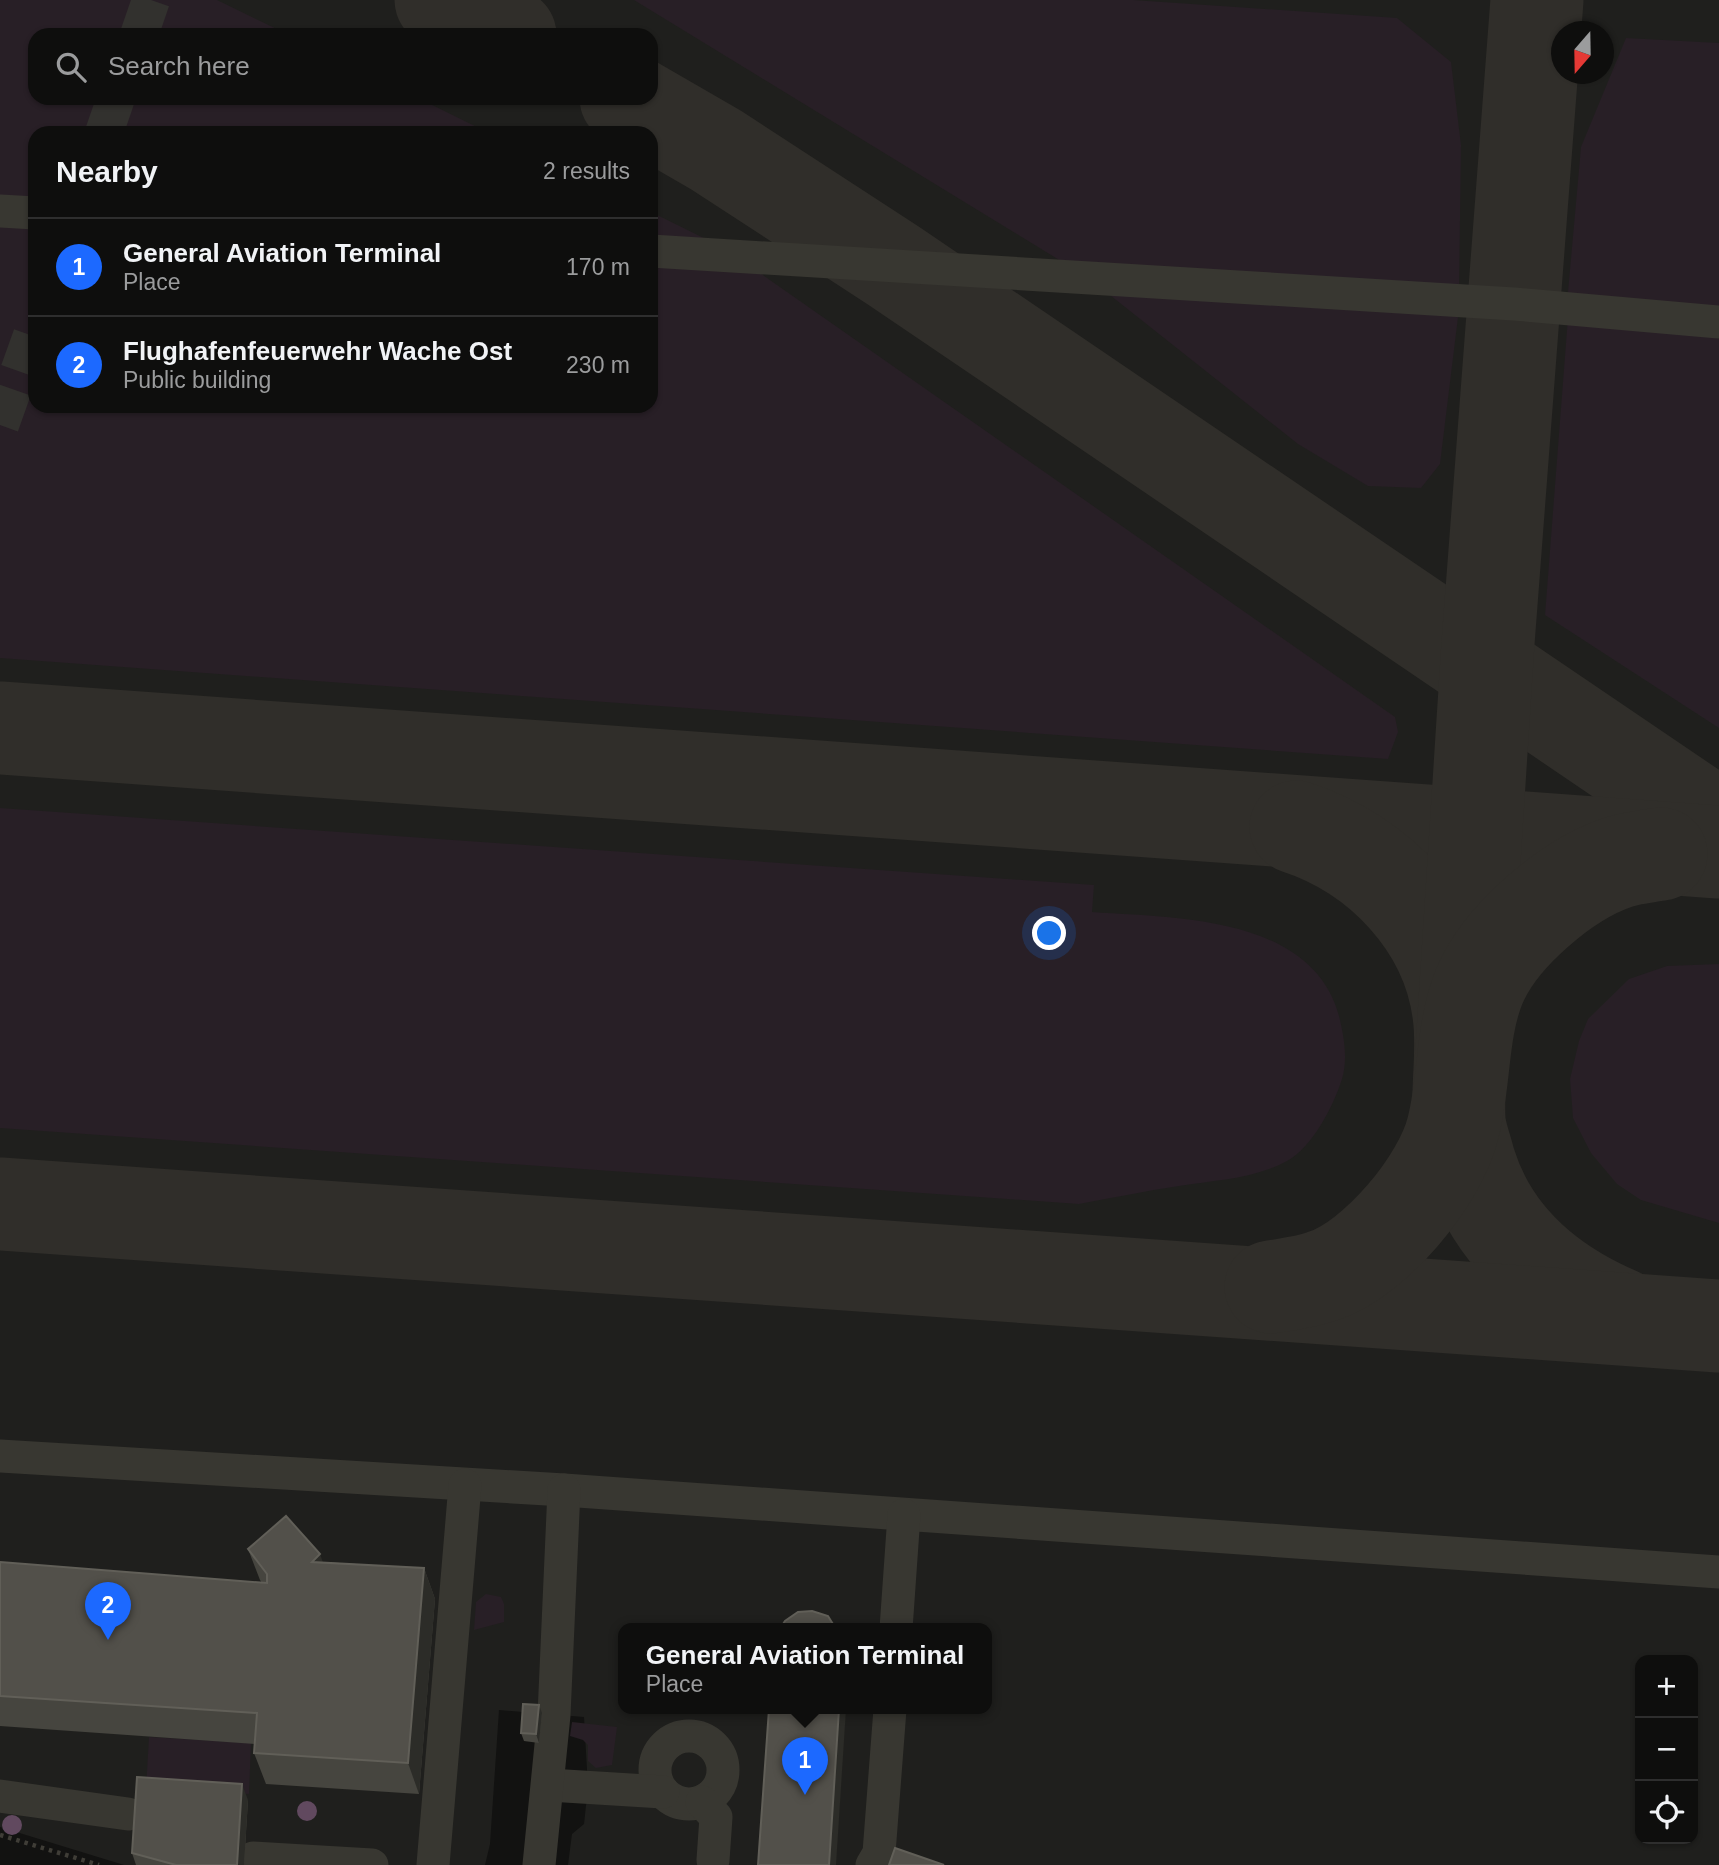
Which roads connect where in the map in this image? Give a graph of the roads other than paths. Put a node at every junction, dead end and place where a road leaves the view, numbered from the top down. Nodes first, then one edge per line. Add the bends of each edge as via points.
1 (0, 211) edge
2 (28, 213) edge
3 (658, 251) edge
4 (1719, 322) edge
5 (0, 1456) edge
6 (465, 1485) junction
7 (564, 1490) junction
8 (904, 1514) junction
9 (1719, 1572) edge
10 (896, 1623) edge
11 (890, 1714) edge
12 (549, 1784) junction
13 (663, 1793) junction
14 (0, 1796) edge
15 (702, 1802) junction
16 (128, 1814) dead end
17 (541, 1832) junction
18 (253, 1858) dead end
19 (713, 1860) dead end
20 (372, 1865) edge
21 (433, 1865) edge
22 (525, 1865) edge
23 (539, 1865) edge
24 (872, 1865) edge

1 - 2 lane
3 - 4 lane via 1514,304
5 - 6 lane
6 - 7 lane
6 - 21 lane
7 - 8 lane
7 - 12 lane
8 - 9 lane
8 - 10 lane
11 - 24 lane via 879,1853
12 - 13 lane
12 - 17 lane
13 - 15 lane via 681,1803
13 - 15 lane via 655,1774 658,1755 673,1740 692,1736 711,1745 722,1764 719,1786
14 - 16 lane
15 - 19 lane via 716,1817
17 - 22 lane
17 - 23 lane
18 - 20 lane

